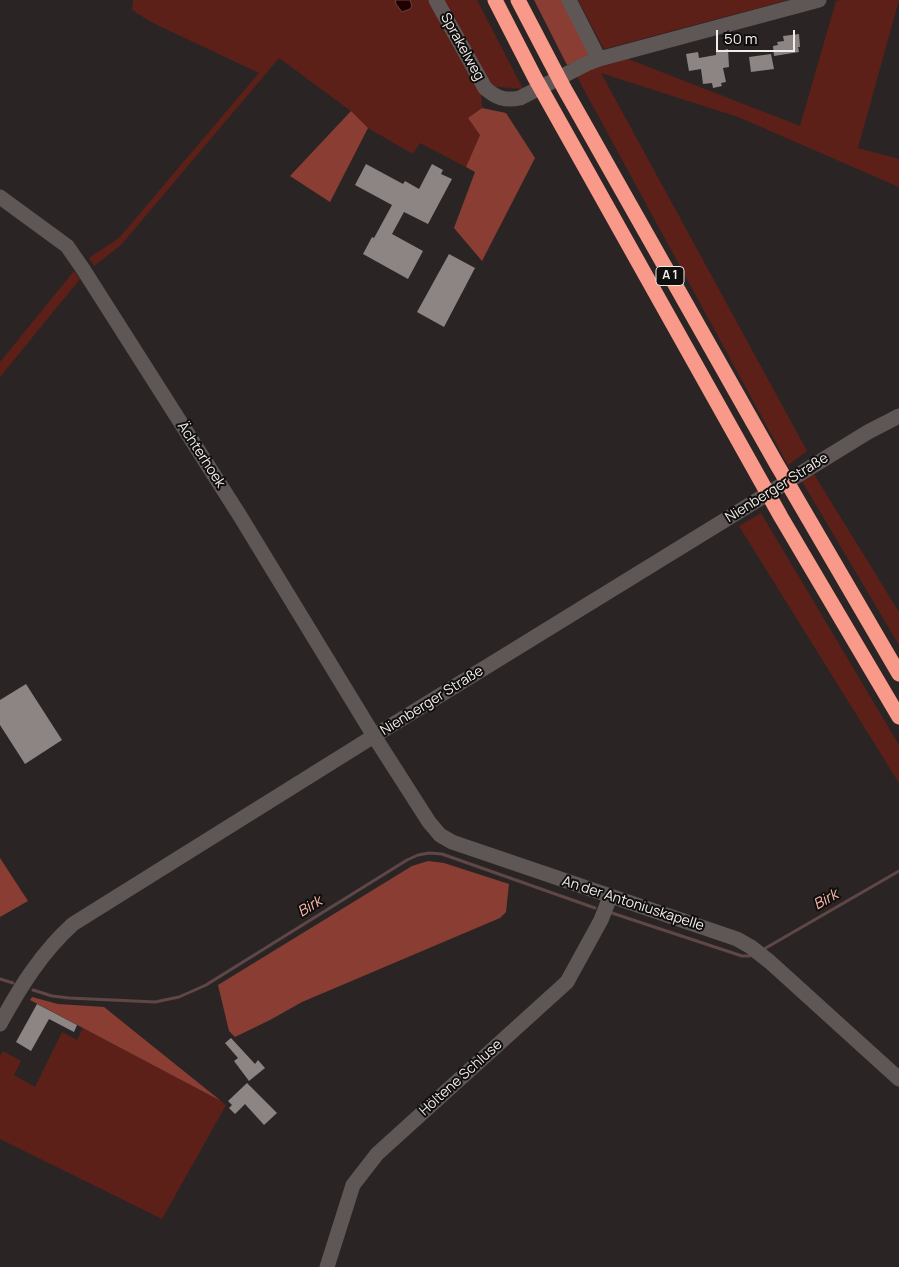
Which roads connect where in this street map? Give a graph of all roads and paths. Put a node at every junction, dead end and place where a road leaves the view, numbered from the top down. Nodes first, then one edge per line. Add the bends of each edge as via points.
1 (436, 0) edge
2 (495, 0) edge
3 (518, 0) edge
4 (569, 0) edge
5 (819, 0) edge
6 (599, 59) junction
7 (0, 197) edge
8 (899, 416) edge
9 (899, 674) edge
10 (899, 717) edge
11 (374, 736) junction
12 (609, 900) junction
13 (7, 997) edge
14 (0, 1024) edge
15 (899, 1079) edge
16 (327, 1267) edge

1 - 6 street, Sprakelweg via 479,80 492,95 502,99 520,98
2 - 10 highway, A 1 via 546,98 756,473
3 - 9 highway, A 1 via 564,88
4 - 6 street
5 - 6 street, Sprakelweg
7 - 11 street, Ächterhoek via 66,246 83,269 240,516
8 - 11 street, Nienberger Straße
11 - 12 street, An der Antoniuskapelle via 440,834 452,842
11 - 13 street, Nienberger Straße via 73,924
12 - 15 street, An der Antoniuskapelle via 726,935 751,947
12 - 16 street, Höltene Schluse via 567,982 377,1154 364,1170 353,1185
13 - 14 street, Nienberger Straße

